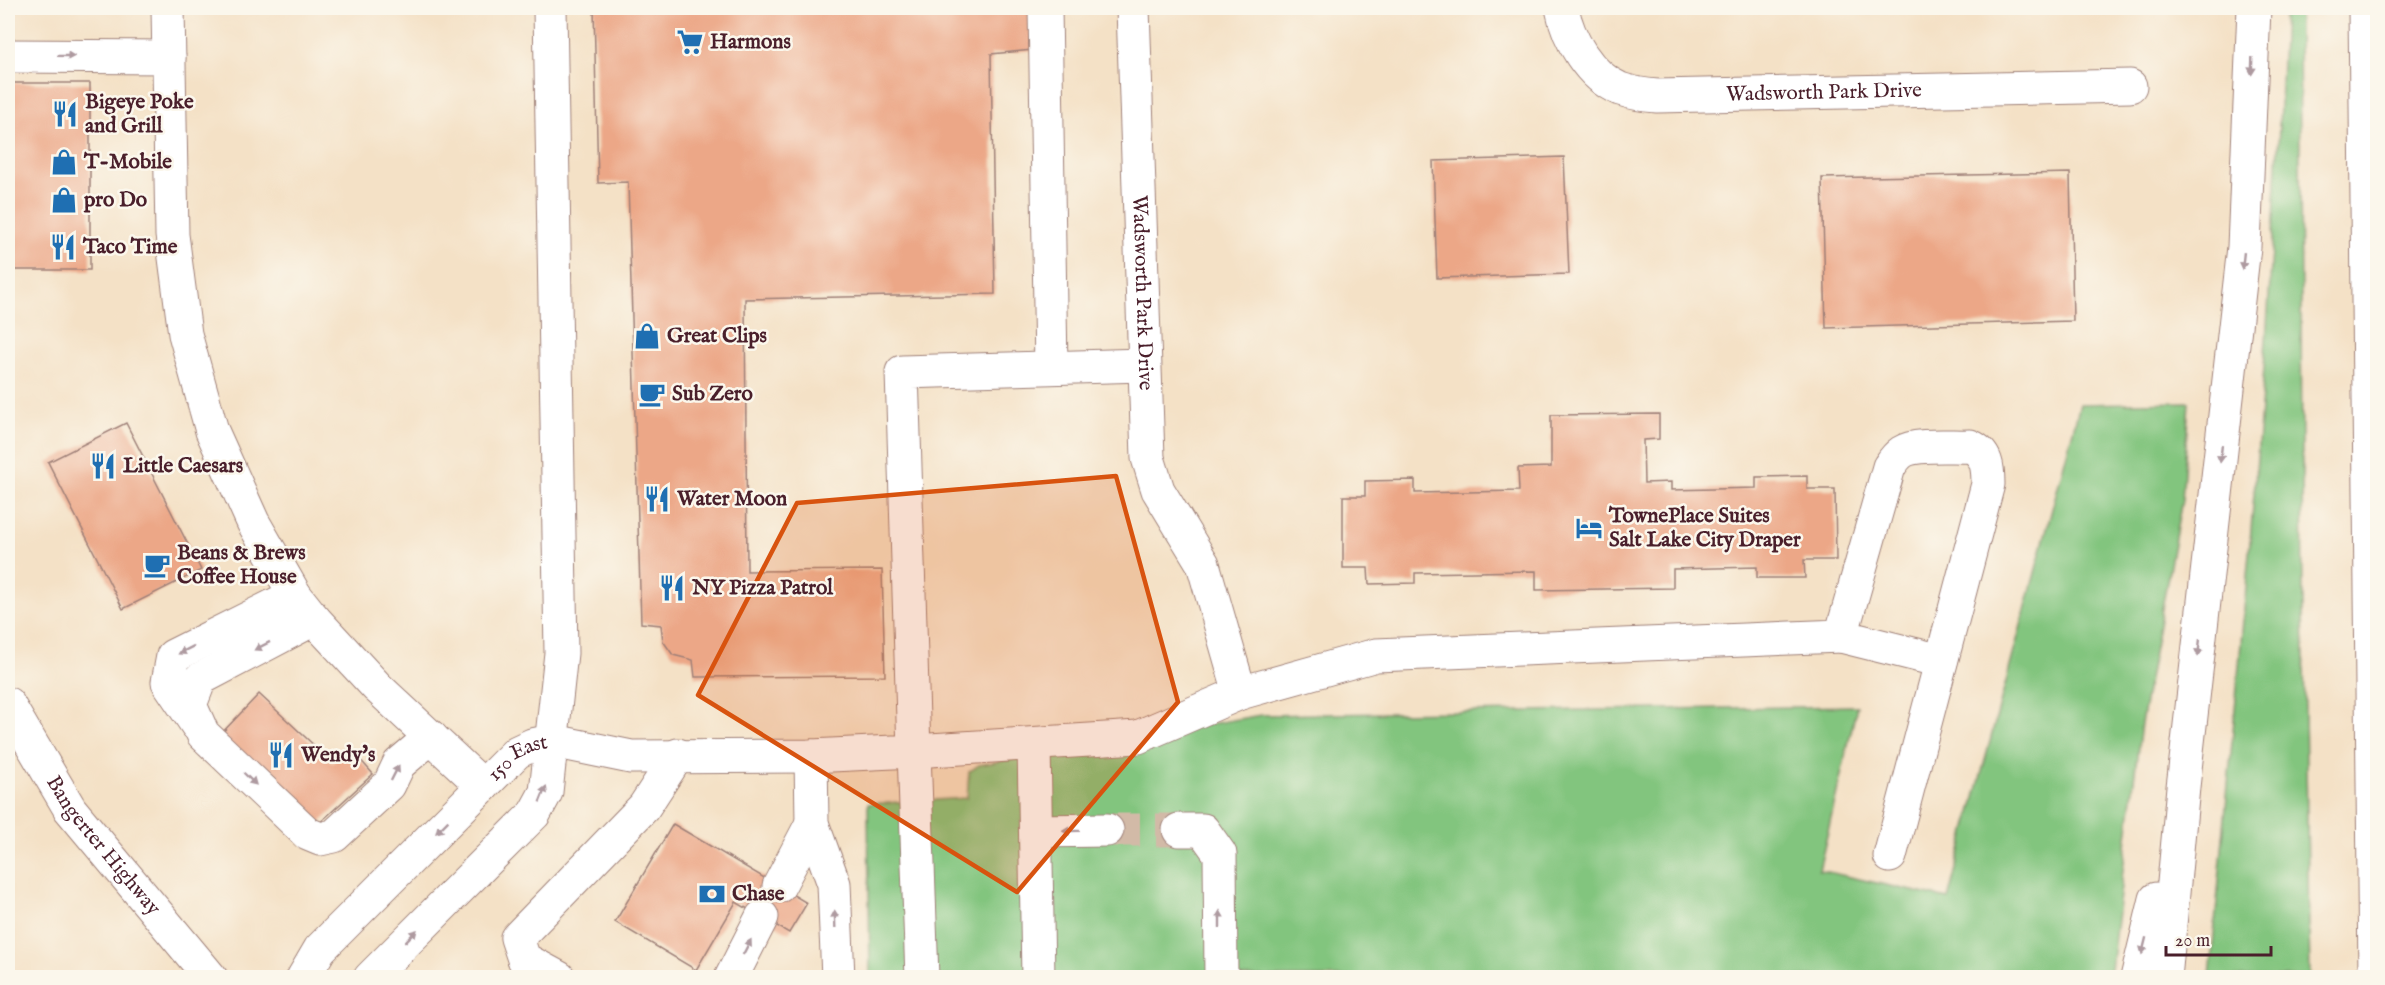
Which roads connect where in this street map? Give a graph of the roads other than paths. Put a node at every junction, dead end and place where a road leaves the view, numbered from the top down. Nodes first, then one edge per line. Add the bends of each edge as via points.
1 (168, 8) edge
2 (550, 8) edge
3 (1045, 8) edge
4 (1133, 8) edge
5 (1562, 8) edge
6 (2254, 8) edge
7 (2365, 8) edge
8 (8, 56) edge
9 (169, 57) junction
10 (2130, 86) dead end
11 (1143, 365) junction
12 (1051, 367) junction
13 (305, 607) junction
14 (1841, 636) junction
15 (1941, 661) junction
16 (1240, 693) junction
17 (8, 704) edge
18 (431, 737) junction
19 (553, 741) junction
20 (1034, 744) junction
21 (914, 751) junction
22 (678, 755) junction
23 (811, 756) junction
24 (483, 786) junction
25 (2183, 787) junction
26 (812, 822) junction
27 (1107, 830) tunnel mouth
28 (1179, 830) tunnel mouth
29 (1035, 831) junction
30 (1890, 856) dead end
31 (779, 886) dead end
32 (762, 917) dead end
33 (211, 978) edge
34 (303, 978) edge
35 (370, 978) edge
36 (559, 978) edge
37 (731, 978) edge
38 (838, 978) edge
39 (922, 978) edge
40 (1038, 978) edge
41 (1221, 978) edge
42 (2137, 978) edge
43 (2165, 978) edge
44 (2375, 978) edge

1 - 9 main road
2 - 19 main road via 561,653
3 - 12 main road
4 - 11 main road, Wadsworth Park Drive
5 - 10 main road, Wadsworth Park Drive via 1570,34 1587,61 1618,88 1637,94
6 -> 25 main road via 2244,247
7 - 44 main road
8 -> 9 main road
9 - 13 main road via 172,235 185,334 212,431 253,522
11 - 12 main road
11 - 16 main road, Wadsworth Park Drive via 1148,458 1158,490 1203,564
12 - 21 main road via 903,372
13 - 18 main road via 377,687
13 -> 18 main road via 200,679 190,705 203,734 308,834 320,839 334,836 389,785 399,764
14 - 15 main road
14 - 15 main road via 1894,459 1913,448 1970,446 1983,455 1988,484
14 - 16 main road via 1376,655
15 - 30 main road
16 - 20 main road via 1138,737
17 - 33 main road, Bangerter Highway via 70,808
18 - 24 main road
19 - 22 main road via 631,757
19 - 24 main road, 150 East via 517,752
35 -> 19 main road, 150 East via 534,814 546,792
20 - 21 main road
20 - 29 main road
21 - 23 main road
21 - 39 main road
22 - 23 main road
22 - 36 main road via 644,807 517,938 524,958
23 - 26 main road
24 -> 34 main road, 150 East via 320,949
25 -> 42 main road
25 - 43 main road
26 - 31 main road
38 -> 26 main road via 834,884
27 -> 29 main road
41 -> 28 main road via 1220,854 1203,830
29 - 40 main road
37 -> 32 main road

